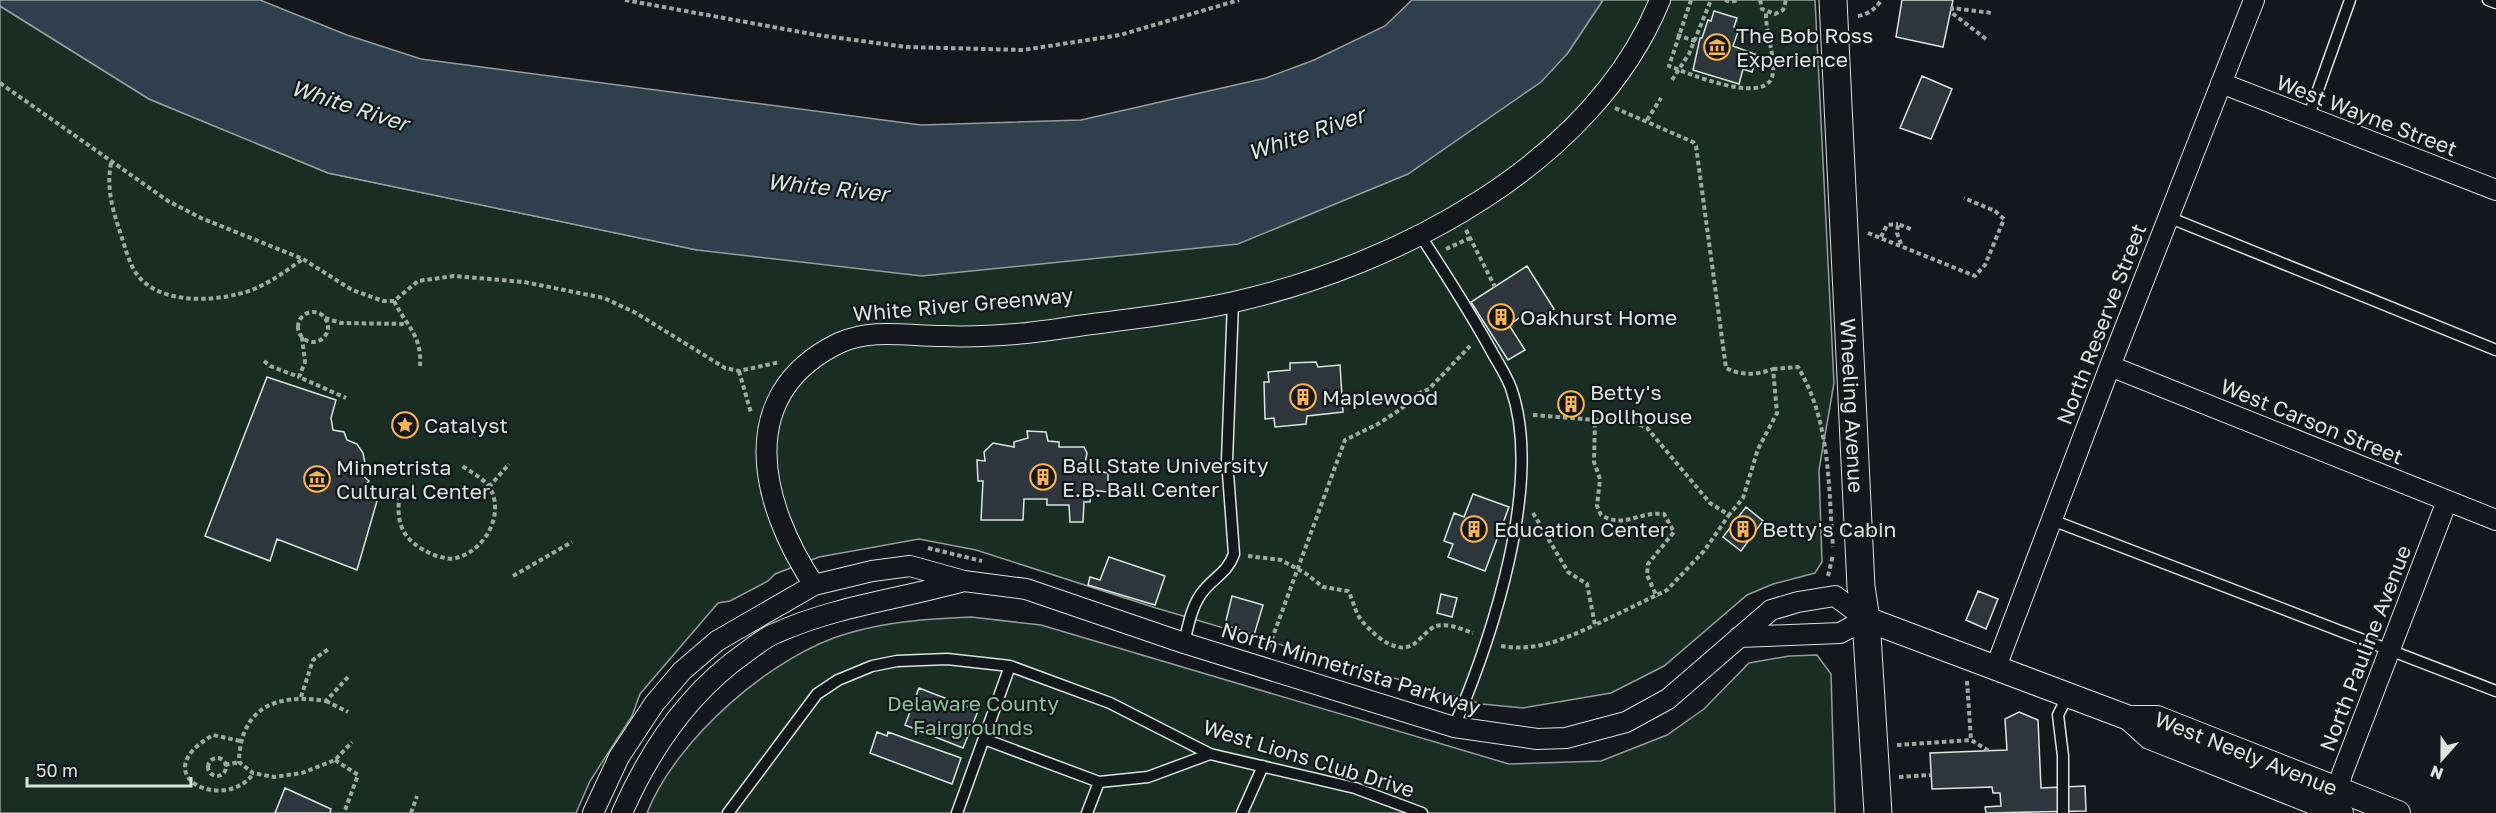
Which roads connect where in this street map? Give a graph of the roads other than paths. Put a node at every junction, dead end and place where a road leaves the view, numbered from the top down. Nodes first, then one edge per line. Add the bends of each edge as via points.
1 (1659, 0) edge
2 (1833, 0) edge
3 (2254, 0) edge
4 (2350, 0) edge
5 (2488, 0) edge
6 (2496, 3) edge
7 (2221, 83) junction
8 (2308, 118) junction
9 (2496, 190) edge
10 (2168, 217) junction
11 (1420, 235) junction
12 (1233, 302) junction
13 (2496, 350) edge
14 (2110, 366) junction
15 (2447, 501) junction
16 (2052, 520) junction
17 (2496, 520) edge
18 (964, 580) junction
19 (814, 585) junction
20 (1866, 619) junction
21 (1739, 637) junction
22 (1184, 643) junction
23 (2389, 650) junction
24 (1010, 666) junction
25 (1996, 667) junction
26 (2496, 691) edge
27 (2068, 695) junction
28 (1454, 727) junction
29 (984, 739) junction
30 (1210, 754) junction
31 (1263, 766) junction
32 (1099, 782) junction
33 (2335, 806) edge
34 (593, 813) edge
35 (622, 813) edge
36 (728, 813) edge
37 (957, 813) edge
38 (1087, 813) edge
39 (1242, 813) edge
40 (1422, 813) edge
41 (1878, 813) edge
42 (2063, 813) edge
43 (2398, 813) edge

1 - 11 street via 1619,71 1567,132 1511,179
2 - 20 main road, Wheeling Avenue via 1861,587
3 - 7 street, North Reserve Street
4 - 8 lane
5 - 6 lane
7 - 8 street, West Wayne Street
7 - 10 street, North Reserve Street
8 - 9 street, West Wayne Street
10 - 13 lane
10 - 14 street, North Reserve Street
11 - 12 street via 1357,264
11 - 28 lane via 1483,336 1510,385 1520,416 1520,493 1506,579
12 - 19 street via 1017,334 867,335 825,351 788,386 772,415 764,448 767,479 782,529
12 - 22 lane via 1227,460 1234,554 1229,568 1213,580 1197,601
14 - 15 street, West Carson Street
14 - 16 street, North Reserve Street
15 - 17 street, West Carson Street
15 - 23 street, North Pauline Avenue
16 - 23 lane
16 - 25 street, North Reserve Street
18 - 19 street, North Minnetrista Parkway via 910,566
18 - 22 street, North Minnetrista Parkway via 1056,598
18 - 35 street, North Minnetrista Parkway via 920,594 867,603 773,634 732,662 691,698 648,760
19 - 34 street, North Minnetrista Parkway via 717,641 682,671 654,704 619,757
20 - 21 street via 1840,633
20 - 21 street, North Minnetrista Parkway via 1835,596 1771,610
20 - 25 street, West Neely Avenue
20 - 41 main road, Wheeling Avenue
21 - 28 street, North Minnetrista Parkway via 1668,699 1626,722 1566,738 1537,739
22 - 28 street, North Minnetrista Parkway
23 - 26 lane
23 - 33 street, North Pauline Avenue via 2342,774
24 - 29 lane
24 - 30 lane, West Lions Club Drive via 1110,703
24 - 36 lane, West Lions Club Drive via 947,659 897,661 838,680 810,702
25 - 27 street, West Neely Avenue
27 - 33 street, West Neely Avenue via 2129,718 2157,718
27 - 42 lane via 2058,715
29 - 32 lane
29 - 37 lane
30 - 31 lane, West Lions Club Drive
30 - 32 lane via 1148,777
31 - 39 lane
31 - 40 lane, West Lions Club Drive via 1355,788
32 - 38 lane
33 - 43 street, West Neely Avenue

